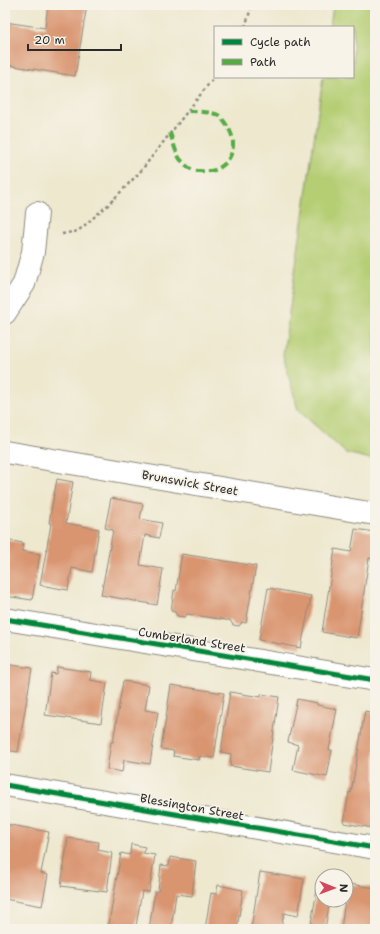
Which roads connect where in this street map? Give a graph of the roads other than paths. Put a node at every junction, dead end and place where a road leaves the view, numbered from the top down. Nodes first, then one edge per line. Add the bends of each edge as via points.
1 (37, 213) dead end
2 (5, 313) edge
3 (5, 452) edge
4 (375, 514) edge
5 (5, 619) edge
6 (375, 680) edge
7 (5, 785) edge
8 (375, 848) edge

1 - 2 street via 33,252 24,284
3 - 4 street, Brunswick Street
5 - 6 street, Cumberland Street
7 - 8 street, Blessington Street

